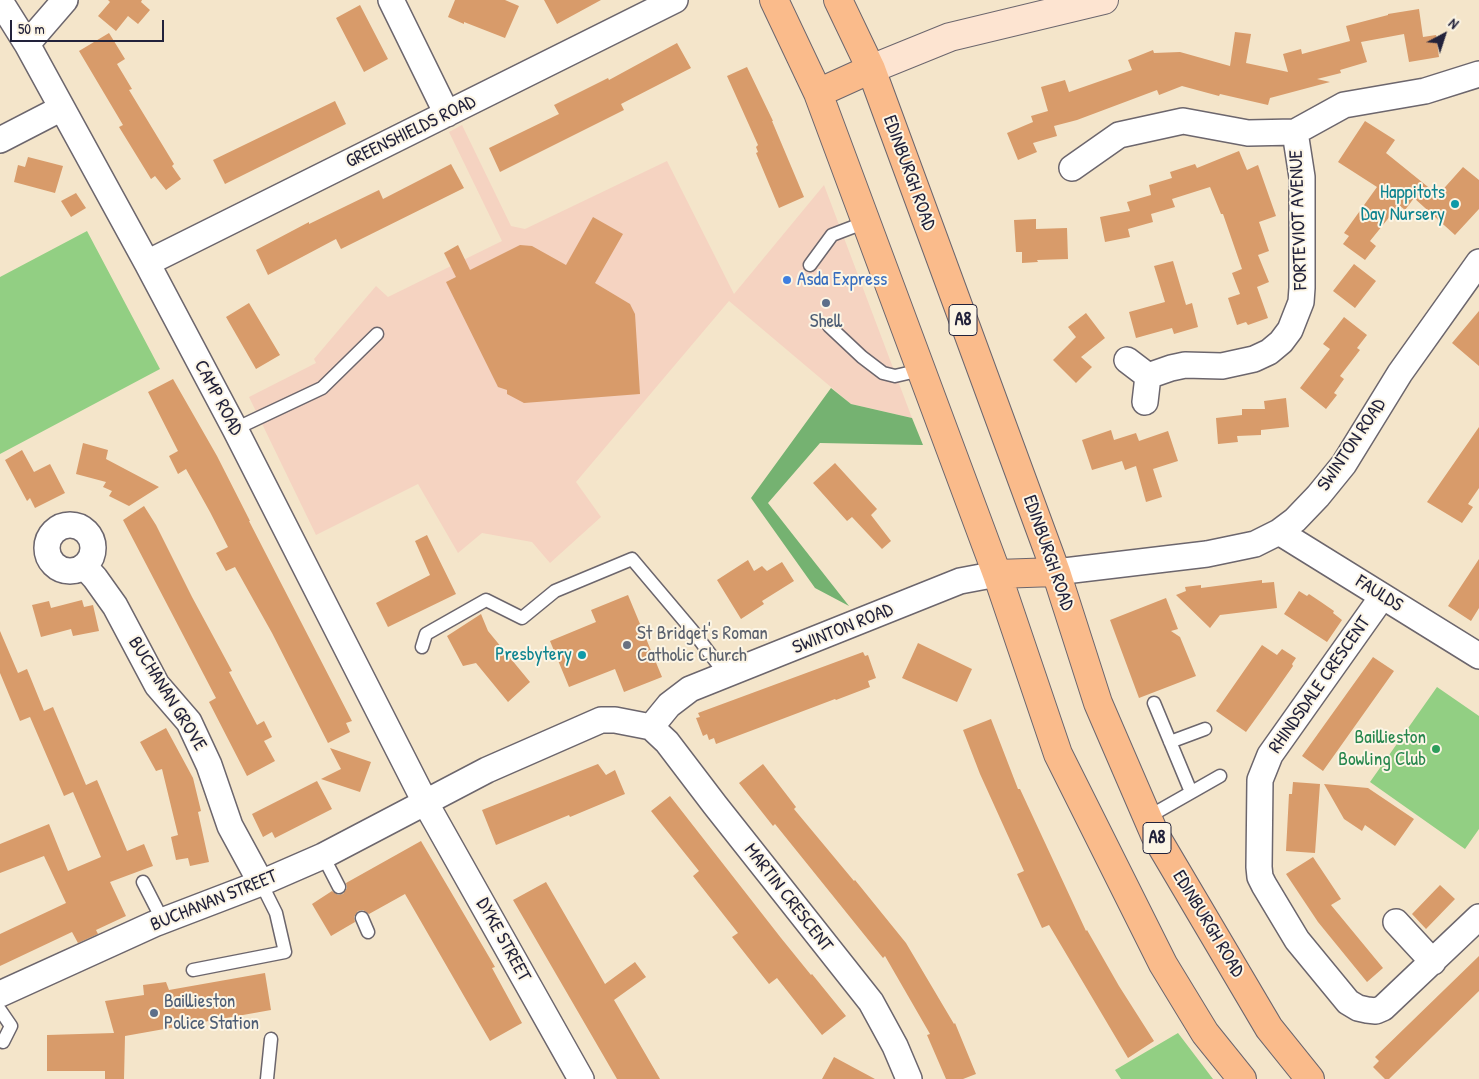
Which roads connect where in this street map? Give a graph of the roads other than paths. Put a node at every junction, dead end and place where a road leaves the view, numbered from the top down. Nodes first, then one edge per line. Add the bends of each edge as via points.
1 (66, 0) edge
2 (390, 0) edge
3 (675, 0) edge
4 (774, 0) edge
5 (838, 0) edge
6 (1104, 0) edge
7 (0, 1) edge
8 (27, 44) junction
9 (870, 69) junction
10 (1479, 74) edge
11 (818, 93) junction
12 (62, 108) junction
13 (447, 114) junction
14 (1295, 132) junction
15 (0, 140) edge
16 (1072, 168) dead end
17 (866, 222) junction
18 (1479, 262) edge
19 (148, 263) junction
20 (810, 265) dead end
21 (829, 326) dead end
22 (377, 334) dead end
23 (1127, 360) dead end
24 (921, 370) junction
25 (1148, 376) junction
26 (1145, 402) dead end
27 (235, 429) junction
28 (1279, 532) junction
29 (84, 566) dead end
30 (1056, 572) junction
31 (997, 574) junction
32 (1382, 596) junction
33 (422, 646) dead end
34 (1479, 656) edge
35 (726, 675) junction
36 (1154, 703) dead end
37 (651, 727) junction
38 (1205, 729) dead end
39 (1170, 742) junction
40 (1220, 776) dead end
41 (1191, 792) junction
42 (425, 802) junction
43 (1148, 817) junction
44 (323, 856) junction
45 (143, 882) dead end
46 (261, 883) junction
47 (339, 887) dead end
48 (1479, 917) edge
49 (362, 918) dead end
50 (163, 921) junction
51 (1396, 922) dead end
52 (368, 932) dead end
53 (1433, 962) junction
54 (193, 970) dead end
55 (0, 994) edge
56 (0, 1010) edge
57 (271, 1039) dead end
58 (3, 1042) dead end
59 (267, 1079) edge
60 (581, 1079) edge
61 (910, 1079) edge
62 (1242, 1079) edge
63 (1310, 1079) edge

1 - 8 street
2 - 13 street
3 - 13 street, GREENSHIELDS ROAD
4 - 11 main road
5 - 9 main road, EDINBURGH ROAD / A8
6 - 9 street via 950,37
7 - 8 street, CAMP ROAD
8 - 12 street, CAMP ROAD
9 - 11 main road
9 - 30 main road, EDINBURGH ROAD / A8
10 - 14 street via 1425,91 1344,104
11 - 17 main road
12 - 15 street
12 - 19 street, CAMP ROAD
13 - 19 street, GREENSHIELDS ROAD
14 - 16 street via 1248,133 1183,121 1119,135
14 - 25 street, FORTEVIOT AVENUE via 1302,177 1302,288 1301,302 1290,330 1275,347 1254,359 1222,366 1185,365
17 - 20 lane via 832,235
17 - 24 main road
18 - 28 street, SWINTON ROAD via 1400,373 1340,471 1295,520
19 - 27 street, CAMP ROAD
21 - 24 lane via 883,373 895,376
22 - 27 lane via 322,388
23 - 25 street
24 - 31 main road
25 - 26 street
27 - 42 street, CAMP ROAD
28 - 30 street, SWINTON ROAD via 1255,544 1207,554
28 - 32 street, FAULDS
29 - 46 street, BUCHANAN GROVE via 115,606 157,685 189,722 210,764 230,826
30 - 31 main road
30 - 43 main road, EDINBURGH ROAD / A8 via 1098,703
31 - 35 street, SWINTON ROAD via 960,582
31 - 62 main road via 1058,754 1162,964 1205,1033
32 - 34 street, FAULDS
32 - 53 street, RHINDSDALE CRESCENT via 1270,755 1260,780 1259,867 1264,885 1297,940 1348,1002 1358,1008 1376,1011 1383,1008
33 - 35 lane via 426,634 486,600 522,618 555,591 632,560
35 - 37 street, SWINTON ROAD via 690,689 668,705
36 - 39 lane
37 - 42 street via 601,720
37 - 61 street, MARTIN CRESCENT via 668,742 714,805 871,1002
38 - 39 lane
39 - 41 lane
40 - 41 lane
41 - 43 lane
42 - 44 street, BUCHANAN STREET
42 - 60 street, DYKE STREET
43 - 63 main road, EDINBURGH ROAD / A8 via 1155,835 1269,1028
44 - 46 street, BUCHANAN STREET
44 - 47 lane
45 - 50 lane
46 - 50 street, BUCHANAN STREET
46 - 54 lane via 276,913 285,952
48 - 53 street, RHINDSDALE CRESCENT
49 - 52 lane
50 - 55 street, BUCHANAN STREET
51 - 53 street
56 - 58 lane via 11,1026
57 - 59 lane

